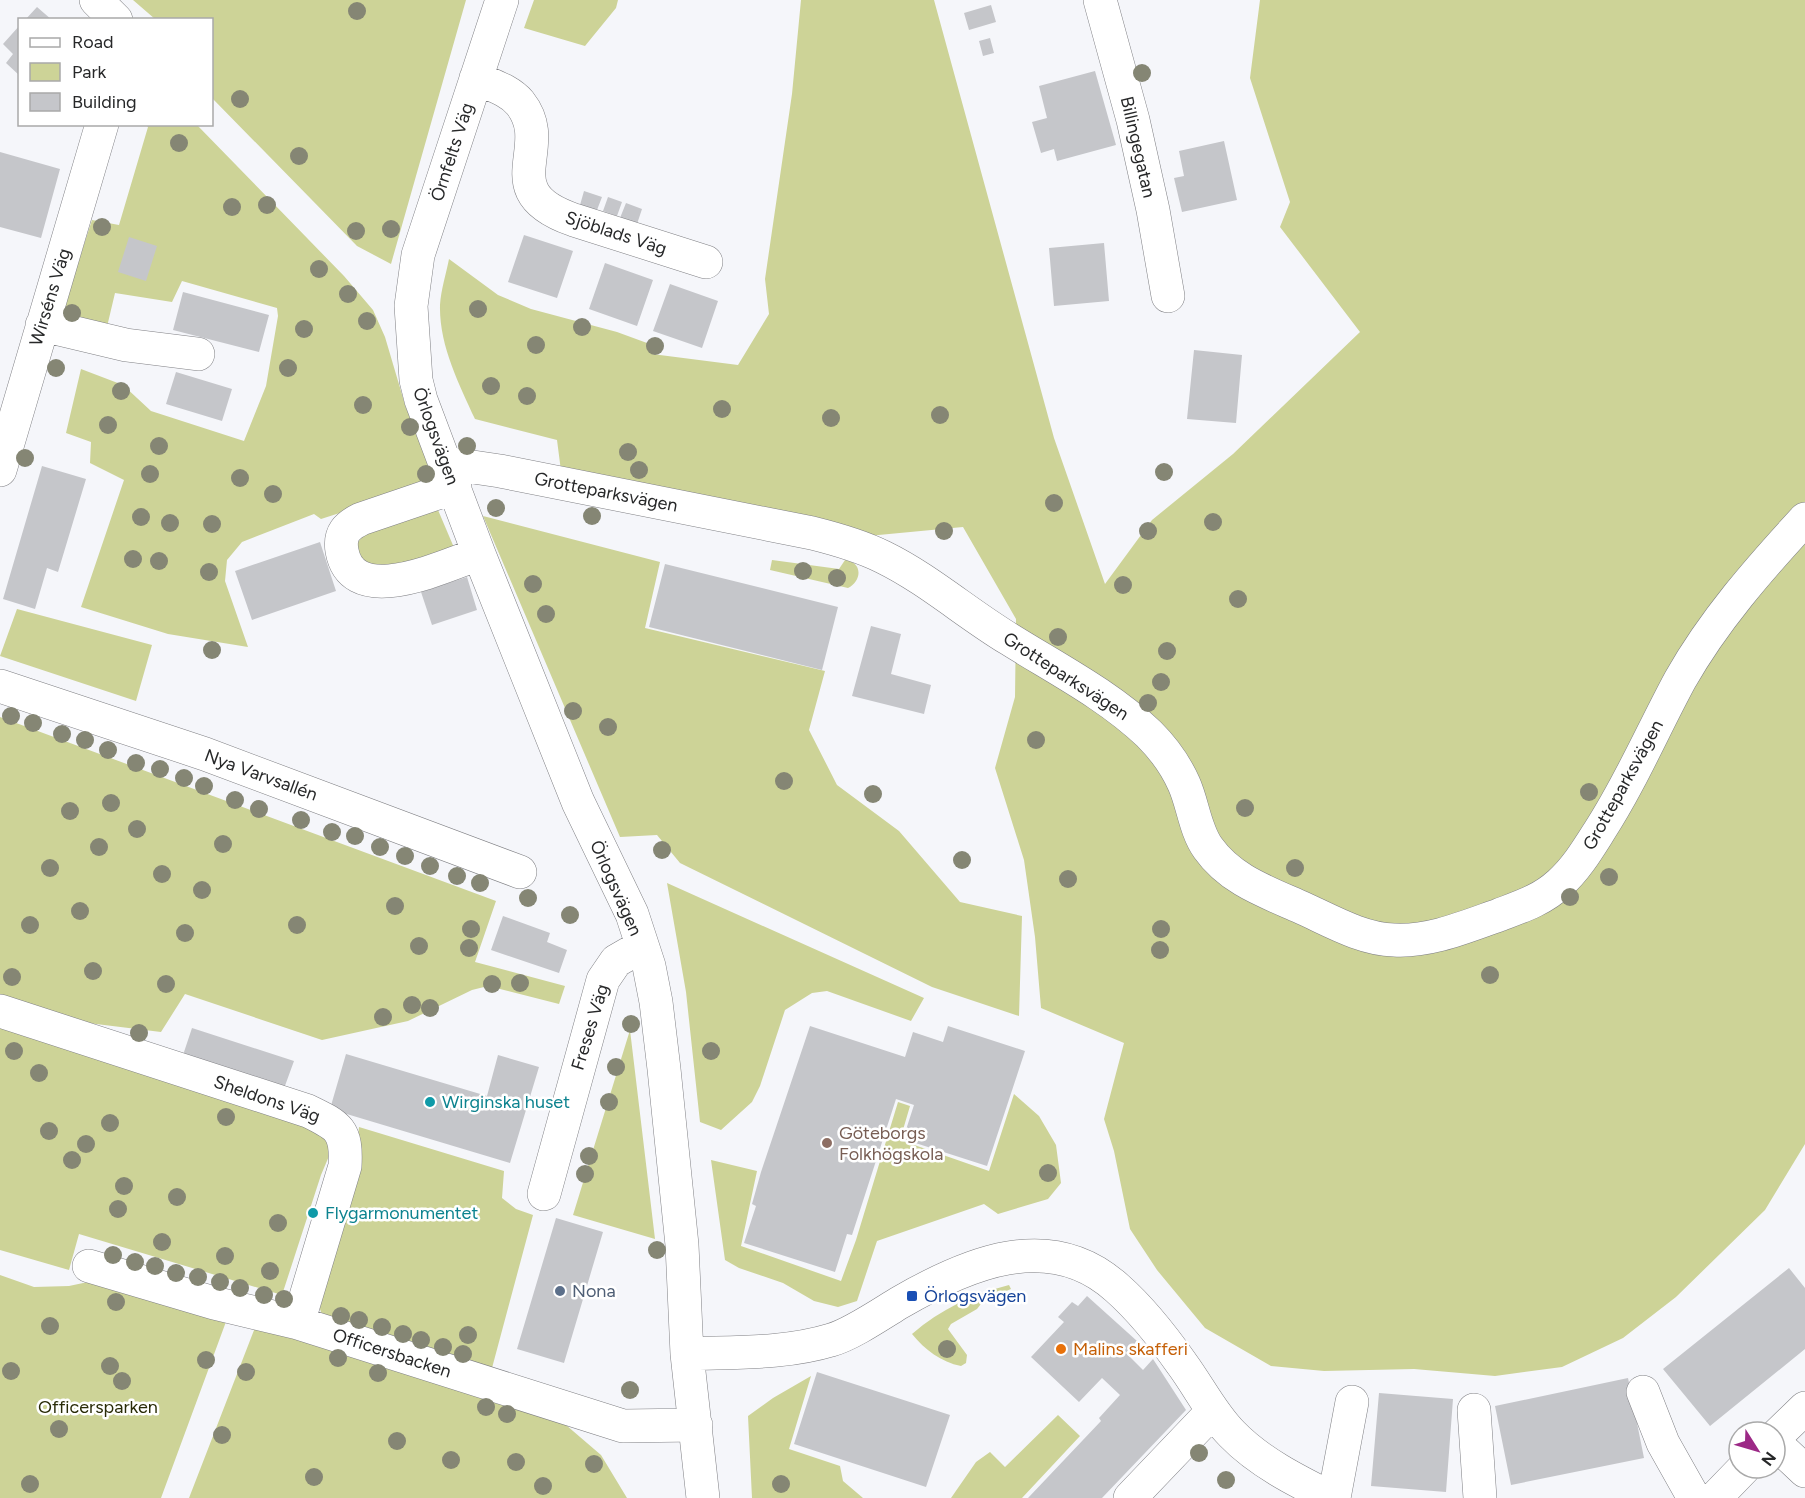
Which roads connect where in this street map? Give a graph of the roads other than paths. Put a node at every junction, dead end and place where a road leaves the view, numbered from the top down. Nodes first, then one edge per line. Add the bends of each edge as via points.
1 (96, 0) edge
2 (502, 0) edge
3 (1100, 0) edge
4 (114, 18) edge
5 (476, 78) junction
6 (101, 126) edge
7 (706, 262) dead end
8 (1168, 296) dead end
9 (411, 306) joint
10 (42, 325) junction
11 (198, 354) dead end
12 (0, 470) edge
13 (450, 475) junction
14 (1805, 519) edge
15 (479, 554) junction
16 (0, 686) edge
17 (520, 872) dead end
18 (642, 946) junction
19 (0, 1011) edge
20 (544, 1194) dead end
21 (89, 1266) dead end
22 (298, 1323) junction
23 (687, 1354) junction
24 (1643, 1392) dead end
25 (1352, 1402) dead end
26 (1805, 1408) edge
27 (1473, 1410) dead end
28 (1214, 1411) junction
29 (696, 1425) junction
30 (1787, 1425) edge
31 (1787, 1454) edge
32 (1805, 1471) edge
33 (1732, 1480) edge
34 (1318, 1495) edge
35 (703, 1498) edge
36 (1130, 1498) edge
37 (1480, 1498) edge
38 (1694, 1498) edge
39 (1715, 1498) edge

1 - 4 street
2 - 5 street, Örnfelts Väg
3 - 8 street, Billingegatan via 1134,120
5 - 7 street, Sjöblads Väg via 508,92 529,119 529,182 545,207
5 - 9 street, Örnfelts Väg via 417,255
6 - 10 street, Wirséns Väg
9 - 13 street, Örlogsvägen via 416,380
10 - 11 street via 126,345
10 - 12 street, Wirséns Väg
13 - 14 street, Grotteparksvägen via 500,471 812,533 882,556 1097,692 1152,737 1184,785 1206,847 1245,883 1327,920 1392,940 1426,938 1468,927 1531,903 1559,885 1584,857 1608,819 1681,679 1718,621
13 - 15 street, Örlogsvägen
13 - 15 street via 349,525 343,533 342,553 356,574 375,582 395,582
15 - 18 street, Örlogsvägen via 578,802 632,914
16 - 17 street, Nya Varvsallén via 205,754
18 - 20 street, Freses Väg via 616,961 603,980
18 - 23 street, Örlogsvägen via 656,1002 664,1070 682,1245
19 - 22 street, Sheldons Väg via 308,1111 342,1133 345,1166
21 - 22 street, Officersbacken
22 - 29 street, Officersbacken via 623,1426
23 - 28 street via 781,1350 833,1340 954,1275 1003,1258 1059,1257 1091,1269 1130,1300 1159,1333
23 - 29 street, Örlogsvägen
24 - 38 street via 1663,1443
25 - 34 street
26 - 30 street
27 - 37 street
28 - 34 street via 1233,1435
28 - 36 street
29 - 35 street, Örlogsvägen
31 - 32 street
33 - 39 street

